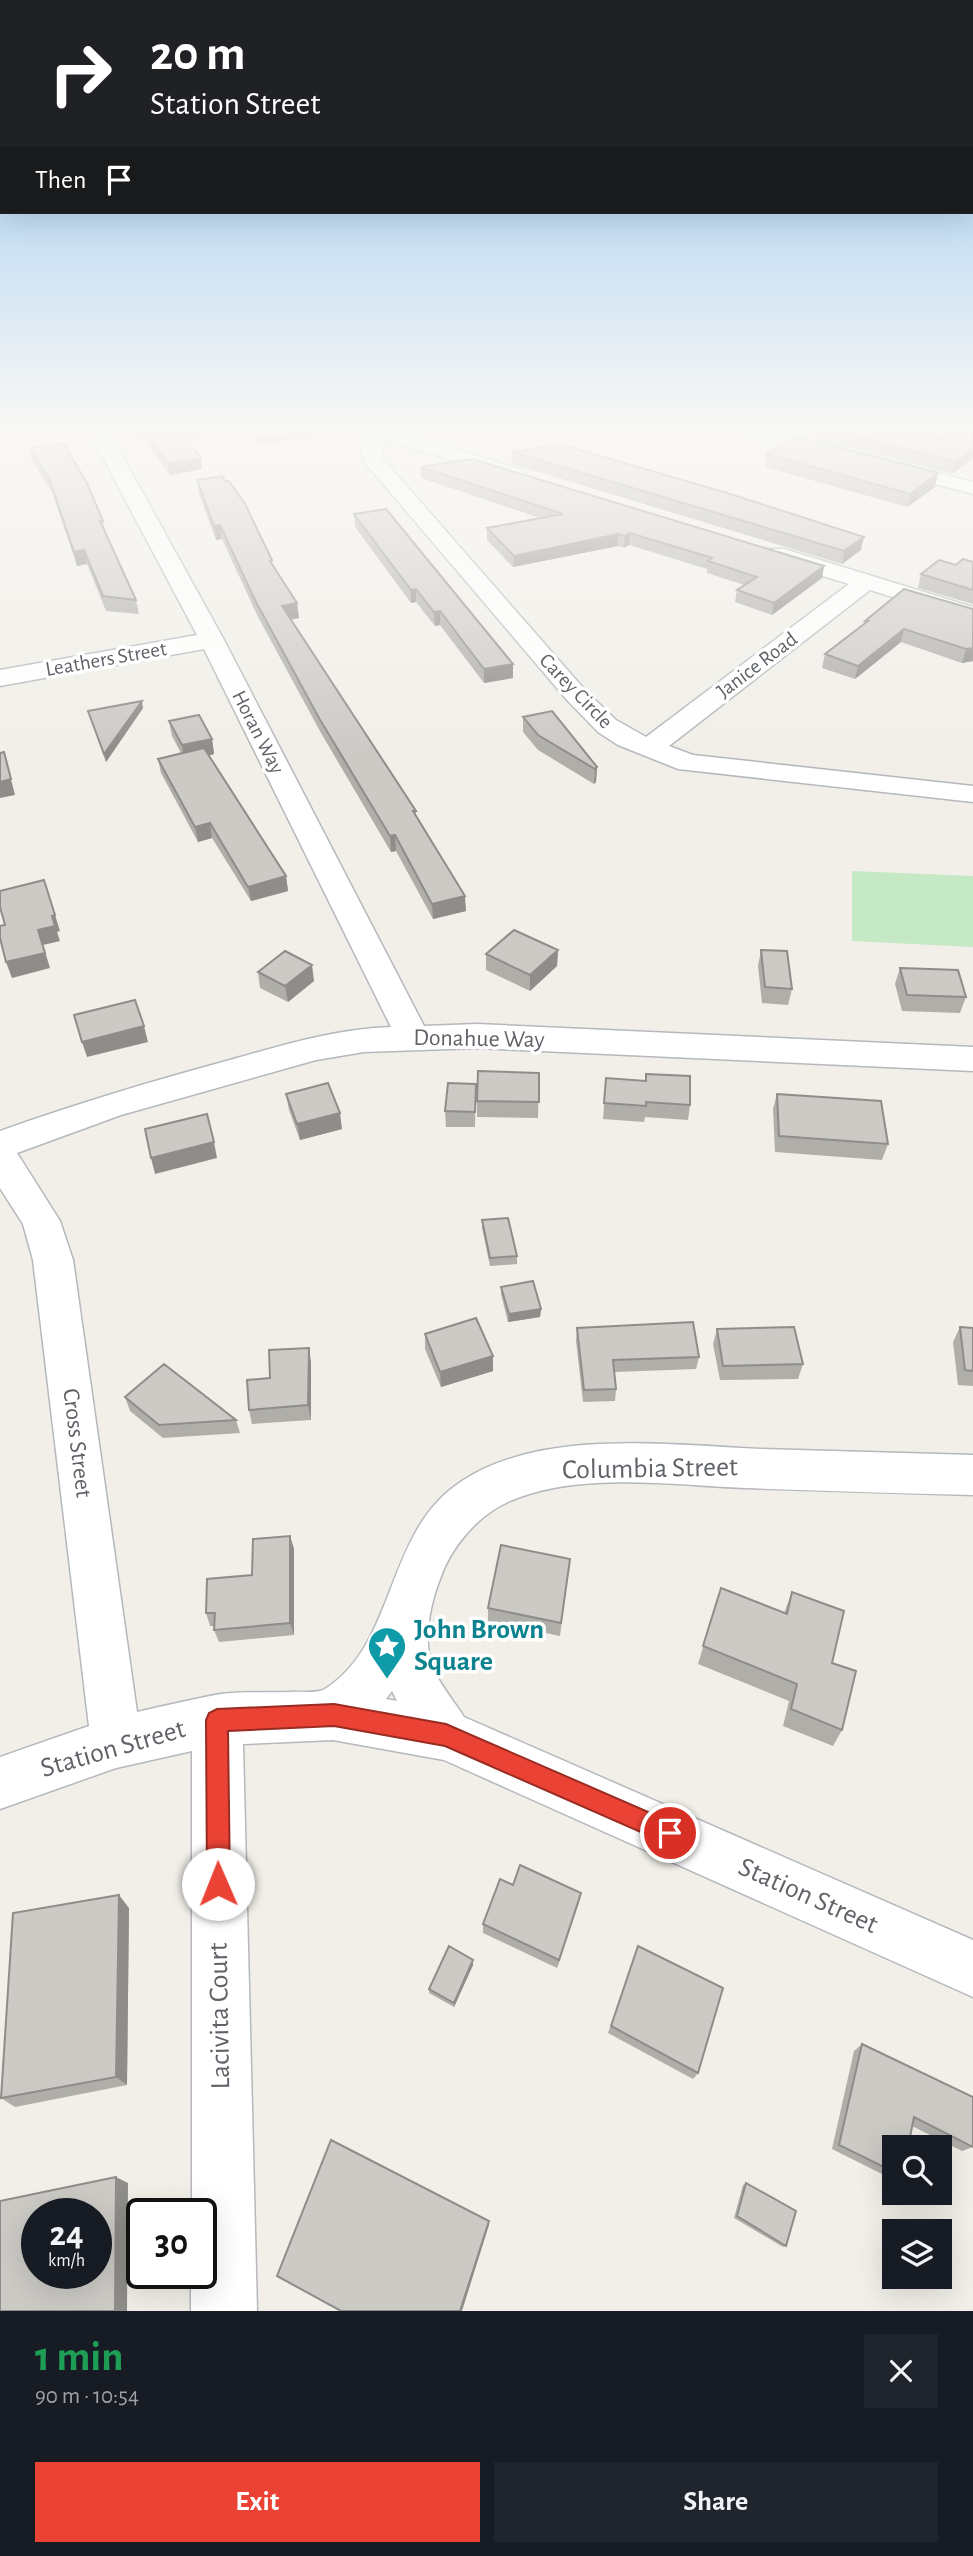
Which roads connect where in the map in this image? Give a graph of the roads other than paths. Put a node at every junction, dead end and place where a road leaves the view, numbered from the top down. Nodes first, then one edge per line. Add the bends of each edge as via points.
1 (157, 538) edge
2 (440, 538) edge
3 (761, 549) edge
4 (866, 582) junction
5 (973, 615) edge
6 (212, 640) junction
7 (0, 678) edge
8 (648, 749) junction
9 (973, 794) edge
10 (413, 1037) junction
11 (973, 1059) edge
12 (0, 1145) edge
13 (0, 1157) edge
14 (973, 1475) edge
15 (405, 1616) junction
16 (334, 1715) junction
17 (217, 1720) junction
18 (446, 1735) junction
19 (116, 1742) junction
20 (0, 1783) edge
21 (973, 1969) edge
22 (224, 2311) edge

1 - 6 street, Horan Way
2 - 8 street, Carey Circle via 576,695 607,726
3 - 4 street
4 - 5 street
4 - 8 street, Janice Road
6 - 7 street, Leathers Street
6 - 10 street, Horan Way
8 - 9 street, Carey Circle via 712,767
10 - 11 street, Donahue Way
10 - 12 street, Donahue Way via 316,1048 111,1104
13 - 19 street, Cross Street via 41,1221 53,1260
14 - 15 street, Columbia Street via 675,1464 552,1469 519,1477 460,1508 439,1532 416,1578
15 - 16 street, Columbia Street via 380,1667
15 - 18 street, Columbia Street via 412,1679
16 - 17 street, Station Street
16 - 18 street, Station Street
17 - 19 street, Station Street
17 - 22 street, Lacivita Court
18 - 21 street, Station Street
19 - 20 street, Station Street

